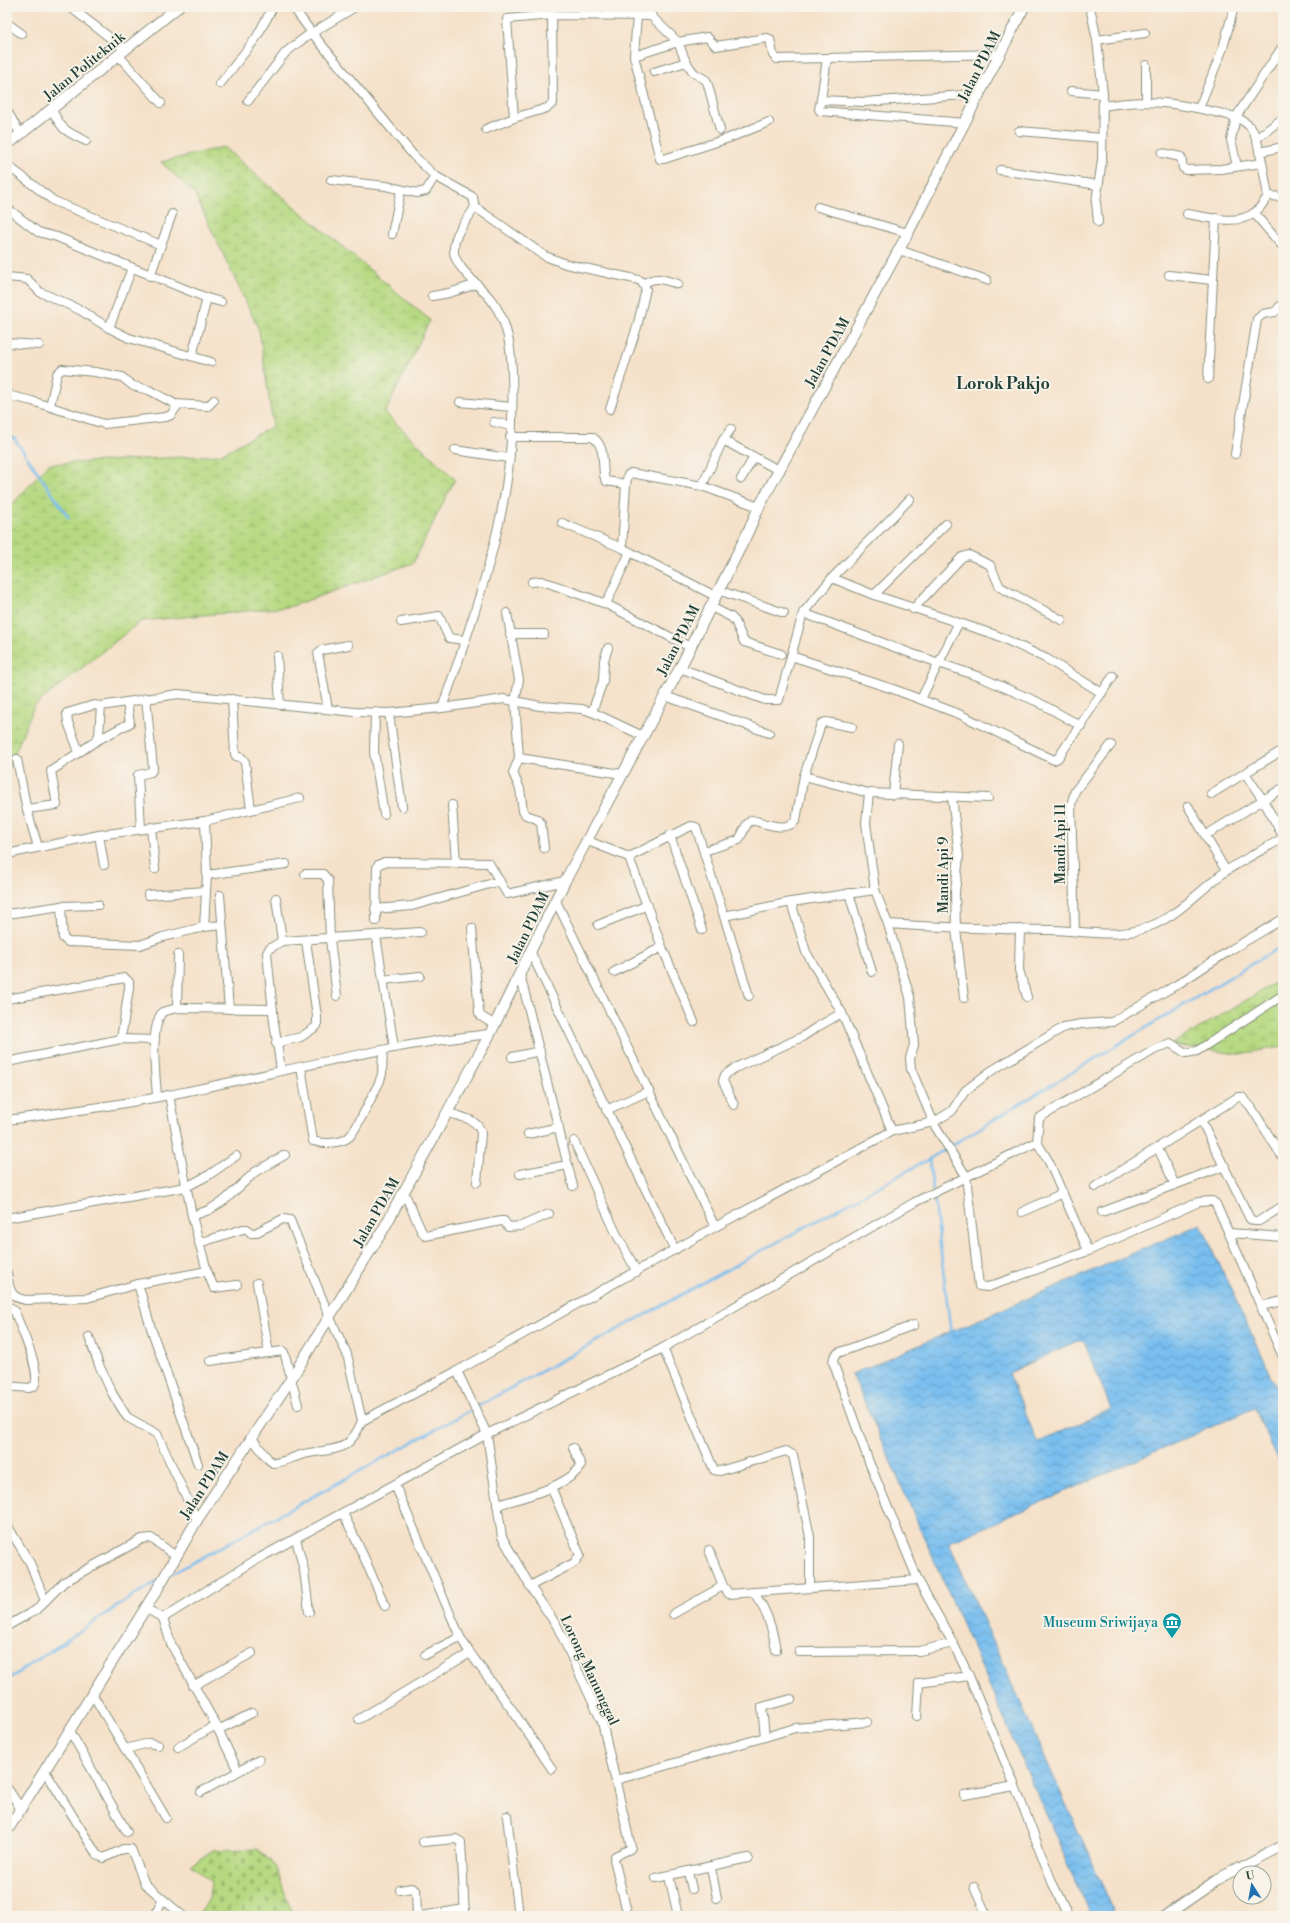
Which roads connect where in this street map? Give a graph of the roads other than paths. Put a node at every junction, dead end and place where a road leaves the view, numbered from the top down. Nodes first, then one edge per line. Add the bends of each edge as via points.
1 (70, 7) edge
2 (178, 7) edge
3 (272, 7) edge
4 (293, 7) edge
5 (355, 7) edge
6 (651, 7) edge
7 (1024, 7) edge
8 (1090, 7) edge
9 (1234, 7) edge
10 (567, 11) edge
11 (552, 15) junction
12 (637, 16) junction
13 (651, 16) junction
14 (7, 23) edge
15 (312, 33) junction
16 (1145, 33) dead end
17 (22, 34) dead end
18 (1097, 40) junction
19 (678, 42) junction
20 (1283, 46) edge
21 (122, 53) junction
22 (1000, 54) junction
23 (634, 56) junction
24 (827, 58) junction
25 (686, 62) junction
26 (1146, 65) dead end
27 (654, 72) dead end
28 (220, 84) dead end
29 (1071, 91) dead end
30 (979, 94) junction
31 (1103, 94) junction
32 (821, 100) junction
33 (248, 101) dead end
34 (1146, 101) junction
35 (161, 103) dead end
36 (1103, 106) junction
37 (1199, 108) junction
38 (52, 110) junction
39 (7, 111) edge
40 (1236, 117) junction
41 (514, 118) junction
42 (1283, 118) edge
43 (769, 122) dead end
44 (965, 123) junction
45 (486, 129) dead end
46 (720, 130) dead end
47 (1019, 131) dead end
48 (21, 134) junction
49 (1102, 138) junction
50 (1256, 139) junction
51 (86, 141) dead end
52 (7, 145) edge
53 (1283, 147) edge
54 (1259, 152) junction
55 (1162, 153) dead end
56 (1262, 163) junction
57 (7, 165) edge
58 (1237, 166) junction
59 (1000, 170) dead end
60 (435, 176) junction
61 (331, 180) dead end
62 (1098, 185) junction
63 (401, 190) junction
64 (1268, 196) junction
65 (1283, 197) edge
66 (475, 207) junction
67 (818, 207) dead end
68 (7, 208) edge
69 (1254, 213) junction
70 (172, 214) dead end
71 (1187, 214) dead end
72 (1216, 218) junction
73 (1098, 222) dead end
74 (908, 233) junction
75 (392, 234) dead end
76 (161, 245) junction
77 (1283, 247) edge
78 (899, 250) junction
79 (132, 268) junction
80 (1169, 275) dead end
81 (150, 276) junction
82 (7, 277) edge
83 (987, 280) dead end
84 (1212, 280) junction
85 (477, 284) junction
86 (644, 284) junction
87 (678, 284) dead end
88 (432, 296) dead end
89 (207, 298) junction
90 (221, 302) dead end
91 (1283, 303) edge
92 (109, 328) junction
93 (7, 343) edge
94 (39, 345) dead end
95 (192, 356) junction
96 (211, 362) dead end
97 (1208, 379) dead end
98 (7, 395) edge
99 (214, 400) dead end
100 (460, 402) dead end
101 (178, 405) junction
102 (50, 406) junction
103 (511, 408) junction
104 (610, 409) dead end
105 (494, 422) dead end
106 (510, 426) junction
107 (731, 429) dead end
108 (510, 437) junction
109 (723, 440) junction
110 (455, 450) dead end
111 (1236, 454) dead end
112 (754, 457) junction
113 (508, 458) junction
114 (780, 471) junction
115 (741, 479) dead end
116 (626, 484) junction
117 (702, 486) junction
118 (910, 499) dead end
119 (759, 507) junction
120 (562, 522) dead end
121 (946, 524) dead end
122 (622, 548) junction
123 (630, 552) junction
124 (832, 578) junction
125 (532, 582) dead end
126 (716, 593) junction
127 (874, 596) junction
128 (606, 604) junction
129 (711, 607) junction
130 (913, 609) junction
131 (507, 613) dead end
132 (784, 613) dead end
133 (803, 613) junction
134 (1062, 620) dead end
135 (400, 622) dead end
136 (958, 624) junction
137 (510, 634) junction
138 (544, 634) dead end
139 (464, 640) junction
140 (348, 646) dead end
141 (608, 648) dead end
142 (690, 648) junction
143 (781, 654) dead end
144 (277, 656) dead end
145 (791, 656) junction
146 (938, 663) junction
147 (680, 668) junction
148 (1113, 676) dead end
149 (1102, 693) junction
150 (665, 696) junction
151 (146, 698) junction
152 (232, 699) junction
153 (922, 699) junction
154 (515, 701) junction
155 (127, 702) junction
156 (280, 705) junction
157 (101, 706) junction
158 (442, 708) junction
159 (328, 709) junction
160 (375, 712) junction
161 (592, 712) junction
162 (389, 713) junction
163 (1081, 726) junction
164 (852, 727) dead end
165 (770, 734) dead end
166 (643, 736) junction
167 (96, 741) junction
168 (898, 744) dead end
169 (1111, 745) dead end
170 (1283, 750) edge
171 (79, 752) junction
172 (519, 758) junction
173 (17, 759) dead end
174 (1245, 773) junction
175 (622, 774) junction
176 (804, 776) junction
177 (1283, 788) edge
178 (869, 793) junction
179 (1211, 794) dead end
180 (893, 795) junction
181 (952, 797) junction
182 (300, 798) dead end
183 (988, 798) dead end
184 (1263, 800) junction
185 (452, 805) dead end
186 (1188, 806) dead end
187 (402, 807) dead end
188 (27, 809) junction
189 (251, 810) junction
190 (384, 814) dead end
191 (205, 821) junction
192 (150, 827) junction
193 (141, 829) junction
194 (1211, 832) dead end
195 (99, 835) junction
196 (670, 835) junction
197 (1283, 837) edge
198 (588, 841) junction
199 (38, 847) junction
200 (544, 848) dead end
201 (704, 851) junction
202 (7, 854) edge
203 (629, 857) junction
204 (456, 863) junction
205 (286, 864) dead end
206 (104, 865) dead end
207 (156, 869) dead end
208 (1226, 871) junction
209 (305, 874) dead end
210 (207, 875) junction
211 (500, 881) junction
212 (565, 881) junction
213 (875, 890) junction
214 (206, 891) junction
215 (849, 893) junction
216 (148, 895) dead end
217 (220, 895) dead end
218 (276, 898) dead end
219 (556, 902) junction
220 (791, 902) junction
221 (98, 905) dead end
222 (648, 905) junction
223 (61, 906) junction
224 (375, 909) junction
225 (7, 914) edge
226 (724, 916) junction
227 (1283, 919) edge
228 (376, 921) dead end
229 (888, 924) junction
230 (598, 925) dead end
231 (222, 926) junction
232 (204, 927) junction
233 (472, 928) dead end
234 (956, 929) junction
235 (1020, 929) junction
236 (702, 930) dead end
237 (1075, 931) junction
238 (421, 932) dead end
239 (376, 936) junction
240 (330, 939) junction
241 (282, 941) junction
242 (306, 941) junction
243 (662, 946) junction
244 (530, 953) junction
245 (178, 955) dead end
246 (614, 972) dead end
247 (872, 972) dead end
248 (520, 974) junction
249 (420, 976) dead end
250 (383, 980) junction
251 (1283, 995) edge
252 (337, 996) dead end
253 (749, 996) dead end
254 (1027, 997) dead end
255 (964, 998) dead end
256 (7, 999) edge
257 (177, 1008) junction
258 (273, 1008) junction
259 (229, 1009) junction
260 (842, 1013) junction
261 (694, 1022) dead end
262 (495, 1025) junction
263 (490, 1034) junction
264 (120, 1039) junction
265 (155, 1040) junction
266 (276, 1043) junction
267 (394, 1047) junction
268 (383, 1050) junction
269 (540, 1051) junction
270 (512, 1057) dead end
271 (7, 1062) edge
272 (301, 1067) junction
273 (281, 1070) junction
274 (650, 1091) junction
275 (169, 1095) junction
276 (157, 1097) junction
277 (734, 1106) dead end
278 (606, 1110) junction
279 (447, 1112) junction
280 (7, 1120) edge
281 (1201, 1120) junction
282 (935, 1124) junction
283 (559, 1127) junction
284 (892, 1130) junction
285 (528, 1134) dead end
286 (574, 1140) dead end
287 (1037, 1142) junction
288 (1158, 1148) junction
289 (285, 1155) dead end
290 (236, 1156) dead end
291 (1283, 1158) edge
292 (568, 1165) junction
293 (1225, 1166) junction
294 (963, 1172) junction
295 (520, 1174) dead end
296 (477, 1182) dead end
297 (1175, 1185) junction
298 (573, 1186) dead end
299 (186, 1187) junction
300 (1095, 1187) dead end
301 (404, 1192) junction
302 (1063, 1193) junction
303 (1283, 1206) edge
304 (1022, 1212) dead end
305 (1102, 1212) dead end
306 (549, 1214) dead end
307 (192, 1216) junction
308 (7, 1218) edge
309 (715, 1227) junction
310 (1229, 1233) junction
311 (1283, 1237) edge
312 (199, 1243) junction
313 (675, 1250) junction
314 (1088, 1251) junction
315 (207, 1271) junction
316 (637, 1272) junction
317 (7, 1273) edge
318 (257, 1283) dead end
319 (138, 1284) junction
320 (237, 1285) dead end
321 (1283, 1301) edge
322 (1261, 1306) junction
323 (7, 1307) edge
324 (330, 1318) junction
325 (914, 1325) dead end
326 (89, 1337) dead end
327 (663, 1348) junction
328 (269, 1353) junction
329 (1283, 1355) edge
330 (210, 1362) dead end
331 (457, 1371) junction
332 (291, 1379) junction
333 (7, 1386) edge
334 (298, 1405) dead end
335 (362, 1421) junction
336 (487, 1434) junction
337 (251, 1437) junction
338 (573, 1448) dead end
339 (198, 1464) dead end
340 (395, 1485) junction
341 (551, 1488) junction
342 (497, 1505) junction
343 (343, 1513) junction
344 (198, 1520) junction
345 (7, 1525) edge
346 (296, 1539) junction
347 (709, 1550) dead end
348 (174, 1561) junction
349 (918, 1580) junction
350 (530, 1586) junction
351 (723, 1586) junction
352 (810, 1588) junction
353 (755, 1592) junction
354 (45, 1601) junction
355 (385, 1606) dead end
356 (145, 1608) junction
357 (309, 1612) dead end
358 (674, 1614) dead end
359 (163, 1618) junction
360 (7, 1626) edge
361 (460, 1637) junction
362 (953, 1643) junction
363 (776, 1650) dead end
364 (799, 1652) dead end
365 (252, 1653) dead end
366 (470, 1653) junction
367 (425, 1655) dead end
368 (969, 1676) junction
369 (194, 1686) junction
370 (93, 1695) junction
371 (790, 1699) dead end
372 (252, 1713) dead end
373 (917, 1716) dead end
374 (359, 1719) dead end
375 (867, 1722) dead end
376 (217, 1728) junction
377 (70, 1731) junction
378 (765, 1737) junction
379 (158, 1744) dead end
380 (178, 1747) dead end
381 (125, 1749) junction
382 (259, 1760) dead end
383 (552, 1769) dead end
384 (45, 1771) junction
385 (238, 1771) junction
386 (616, 1780) junction
387 (1015, 1786) junction
388 (8, 1789) dead end
389 (201, 1792) dead end
390 (964, 1795) dead end
391 (21, 1809) junction
392 (507, 1816) dead end
393 (166, 1818) dead end
394 (7, 1831) edge
395 (127, 1832) dead end
396 (423, 1842) dead end
397 (1283, 1846) edge
398 (748, 1858) dead end
399 (711, 1868) junction
400 (688, 1872) junction
401 (669, 1876) junction
402 (656, 1878) dead end
403 (974, 1887) dead end
404 (692, 1889) dead end
405 (400, 1890) dead end
406 (717, 1898) dead end
407 (162, 1900) junction
408 (465, 1913) edge
409 (156, 1916) edge
410 (183, 1916) edge
411 (417, 1916) edge
412 (421, 1916) edge
413 (519, 1916) edge
414 (628, 1916) edge
415 (678, 1916) edge
416 (987, 1916) edge
417 (1068, 1916) edge
418 (1165, 1916) edge

1 - 21 street
2 - 21 street, Jalan Politeknik
3 - 28 street via 256,38
4 - 15 street
5 - 15 street
6 - 13 street
7 - 22 street, Jalan PDAM
8 - 18 street
9 - 37 street via 1222,48
10 - 11 street
10 - 12 street
11 - 41 street via 553,103 547,108
11 - 41 street via 507,19
12 - 13 street
12 - 23 street
13 - 19 street
14 - 17 street
15 - 33 street via 286,52
15 - 60 street via 408,149
16 - 18 street
18 - 31 street
19 - 23 street
19 - 24 street via 707,37 716,46 767,38 770,40 773,55 777,58
19 - 25 street
20 - 40 street
21 - 35 street
21 - 38 street, Jalan Politeknik
22 - 24 street
22 - 30 street, Jalan PDAM
23 - 43 street via 660,159 729,138
24 - 32 street
25 - 27 street
25 - 46 street via 694,73 706,80
26 - 34 street
29 - 31 street
30 - 32 street via 864,102
30 - 44 street, Jalan PDAM
31 - 36 street
32 - 44 street via 820,111
34 - 36 street
34 - 37 street
36 - 49 street
37 - 40 street
38 - 48 street, Jalan Politeknik
38 - 51 street via 60,126
39 - 48 street
40 - 50 street via 1246,122
40 - 58 street via 1231,140
41 - 45 street
42 - 50 street
44 - 74 street, Jalan PDAM
47 - 49 street
48 - 52 street, Jalan Politeknik
49 - 62 street
50 - 54 street
53 - 54 street
54 - 56 street
55 - 58 street via 1181,157 1186,170
56 - 58 street
56 - 64 street
57 - 76 street via 54,200
59 - 62 street
60 - 63 street via 424,192
60 - 66 street via 468,193 473,197
61 - 63 street
62 - 73 street
63 - 75 street
64 - 65 street
64 - 69 street
66 - 85 street via 458,232 454,253 460,266
66 - 86 street via 545,256 566,264 635,279
67 - 74 street
68 - 79 street via 38,232 57,237
69 - 72 street via 1233,219
69 - 77 street
70 - 76 street
71 - 72 street
72 - 84 street
74 - 78 street, Jalan PDAM
76 - 81 street
78 - 83 street
78 - 114 street, Jalan PDAM
79 - 81 street
79 - 92 street
80 - 84 street
81 - 89 street
82 - 92 street via 27,279 40,292 80,310
84 - 97 street
85 - 88 street
85 - 103 street via 493,302 504,321 511,356
86 - 87 street via 655,278
86 - 104 street via 646,289 637,327
89 - 90 street
89 - 95 street
91 - 111 street via 1275,312 1263,314 1257,319
92 - 95 street via 129,338
93 - 94 street
95 - 96 street
98 - 102 street
99 - 101 street via 208,406 202,407
100 - 103 street
101 - 102 street via 166,418 104,424
101 - 102 street via 149,390 133,386 122,377 62,369 56,374
103 - 106 street
105 - 106 street
106 - 108 street
107 - 109 street
108 - 113 street
108 - 116 street via 592,437 598,442 602,452 606,481
109 - 112 street
109 - 117 street
110 - 113 street
112 - 114 street
112 - 115 street
113 - 139 street via 499,523
114 - 119 street, Jalan PDAM
116 - 117 street via 628,475 631,474
116 - 122 street
117 - 119 street
118 - 124 street
119 - 126 street, Jalan PDAM
120 - 122 street
121 - 127 street
122 - 123 street
123 - 126 street
123 - 128 street
124 - 127 street
124 - 133 street
125 - 128 street via 541,581
126 - 129 street, Jalan PDAM
126 - 132 street
127 - 130 street
128 - 142 street
129 - 142 street, Jalan PDAM
129 - 143 street via 731,616 744,642
130 - 134 street via 962,557 969,555 990,565 1000,587
130 - 136 street
131 - 137 street
133 - 145 street
133 - 146 street
135 - 139 street via 439,616 449,638
136 - 146 street
136 - 149 street via 996,635 1047,659
137 - 138 street
137 - 154 street via 519,680
139 - 158 street
140 - 159 street via 322,650 318,653
141 - 161 street via 604,660 603,681
142 - 147 street, Jalan PDAM
144 - 156 street
145 - 147 street via 780,700 775,702
145 - 153 street
146 - 153 street
146 - 163 street via 980,677 1038,702
147 - 150 street, Jalan PDAM
148 - 149 street
149 - 163 street
150 - 165 street
150 - 166 street, Jalan PDAM
151 - 152 street via 178,694
151 - 155 street
151 - 193 street via 153,768 151,772 138,775
152 - 156 street
152 - 189 street via 235,754 245,762
153 - 163 street via 1054,760
154 - 158 street via 496,700
154 - 161 street
154 - 172 street
155 - 157 street
155 - 167 street via 130,723
156 - 159 street
157 - 167 street via 99,735
157 - 171 street via 94,705 67,713
158 - 162 street
159 - 160 street
160 - 162 street
160 - 190 street via 374,752
161 - 166 street
162 - 187 street
164 - 176 street via 826,722 821,724
166 - 175 street, Jalan PDAM
167 - 171 street
168 - 180 street
169 - 237 street, Mandi Api 11 via 1075,791 1071,805
170 - 174 street
171 - 188 street via 51,771 57,805
172 - 175 street
172 - 200 street via 513,773 520,789 523,811 540,821
173 - 188 street
174 - 179 street
174 - 184 street
175 - 198 street, Jalan PDAM
176 - 178 street
176 - 201 street via 794,824 784,826 752,820 747,824 740,840
177 - 184 street
178 - 180 street
178 - 213 street via 866,823
180 - 181 street
181 - 183 street
181 - 234 street, Mandi Api 9 via 959,856 955,892
182 - 189 street
184 - 194 street
184 - 197 street
185 - 204 street
186 - 208 street
188 - 199 street
189 - 191 street
191 - 192 street
191 - 210 street
192 - 193 street
192 - 207 street
193 - 195 street
195 - 199 street
195 - 206 street
196 - 201 street via 694,826
196 - 203 street
196 - 236 street
197 - 208 street
198 - 203 street
198 - 212 street, Jalan PDAM
199 - 202 street
201 - 226 street
203 - 222 street
204 - 211 street via 489,863
204 - 224 street via 380,863 377,868
205 - 210 street
208 - 237 street via 1169,917 1152,926 1114,935
209 - 240 street via 323,874 328,878
210 - 214 street
211 - 212 street via 508,894
211 - 224 street via 412,906
212 - 219 street, Jalan PDAM
213 - 215 street
213 - 229 street
214 - 216 street
214 - 232 street
215 - 220 street
215 - 247 street
217 - 231 street
218 - 241 street
219 - 244 street, Jalan PDAM
219 - 274 street
220 - 226 street
220 - 260 street via 806,952
221 - 223 street
222 - 230 street
222 - 243 street
223 - 225 street
223 - 232 street via 63,938 68,942 140,945
224 - 228 street
226 - 253 street
227 - 282 street via 1112,1022 1064,1027 991,1071 965,1091 952,1111
229 - 234 street
229 - 282 street via 910,997 914,1046 910,1058 911,1069
231 - 232 street
231 - 259 street
233 - 262 street via 480,1013
234 - 235 street
234 - 255 street, Mandi Api 9
235 - 237 street
235 - 254 street via 1019,970
238 - 239 street
239 - 240 street
239 - 250 street
240 - 242 street
240 - 252 street
241 - 242 street
241 - 258 street via 272,946 268,953
242 - 266 street via 317,1026 302,1037
243 - 246 street
243 - 261 street
244 - 248 street, Jalan PDAM
244 - 278 street
245 - 257 street
248 - 262 street, Jalan PDAM
248 - 269 street
249 - 250 street
250 - 267 street
251 - 287 street via 1197,1051 1186,1053 1172,1043 1166,1044 1039,1118
256 - 264 street via 125,978 129,982 129,988
257 - 259 street
257 - 265 street via 162,1012 158,1019
258 - 259 street
258 - 266 street
260 - 277 street via 802,1038 725,1075 723,1081
260 - 284 street
262 - 263 street, Jalan PDAM
263 - 267 street
263 - 279 street, Jalan PDAM
264 - 265 street
264 - 271 street
265 - 276 street
266 - 273 street
267 - 268 street
268 - 272 street
268 - 272 street via 379,1083 351,1134 343,1141 313,1141
269 - 270 street
269 - 283 street
272 - 273 street
273 - 275 street
274 - 278 street
274 - 309 street
275 - 276 street
275 - 299 street
276 - 280 street
278 - 313 street
279 - 296 street via 475,1122 479,1126 481,1133
279 - 301 street, Jalan PDAM
281 - 288 street
281 - 291 street via 1242,1097
281 - 293 street
282 - 284 street
282 - 294 street
283 - 285 street
283 - 292 street
284 - 309 street
286 - 316 street via 616,1233
287 - 294 street
287 - 302 street
288 - 297 street
288 - 300 street
289 - 307 street via 255,1172 225,1200 209,1210
290 - 299 street
292 - 295 street
292 - 298 street
293 - 297 street
293 - 303 street via 1254,1221 1259,1221
294 - 314 street via 979,1286 988,1287
294 - 327 street via 949,1184
297 - 305 street
299 - 307 street
299 - 308 street
301 - 306 street via 425,1236 501,1221 508,1227 521,1226
301 - 324 street, Jalan PDAM
302 - 304 street
302 - 314 street
307 - 312 street
309 - 313 street
310 - 311 street
310 - 314 street via 1216,1204 1206,1200
310 - 322 street
312 - 315 street
312 - 324 street via 243,1229 255,1233 288,1218
313 - 316 street
315 - 319 street
315 - 320 street via 214,1288
316 - 331 street
317 - 319 street via 12,1294 18,1299 26,1300 87,1298
318 - 328 street
319 - 339 street via 150,1328
321 - 322 street
322 - 329 street
323 - 333 street via 15,1312 36,1370 37,1382 30,1388
324 - 332 street, Jalan PDAM
324 - 335 street via 347,1354
325 - 349 street via 838,1352 833,1362 869,1462
326 - 344 street via 102,1372 127,1417 156,1434
327 - 336 street
327 - 352 street via 714,1470 720,1471 786,1451 793,1455 810,1537
328 - 330 street
328 - 332 street via 284,1352
331 - 335 street
331 - 336 street, Lorong Manunggal
332 - 334 street
332 - 337 street, Jalan PDAM
335 - 337 street via 357,1434 344,1446 330,1451 308,1453 283,1462 273,1463
336 - 340 street
336 - 342 street, Lorong Manunggal
337 - 344 street, Jalan PDAM
338 - 341 street via 581,1463 580,1468
340 - 343 street
340 - 361 street
341 - 342 street
341 - 350 street via 580,1555 574,1563
342 - 350 street, Lorong Manunggal via 502,1537
343 - 346 street
343 - 355 street
344 - 348 street, Jalan PDAM
345 - 354 street via 30,1563
346 - 357 street via 304,1570
346 - 359 street via 254,1561
347 - 351 street
348 - 354 street via 156,1541 146,1538 64,1582
348 - 356 street, Jalan PDAM
349 - 352 street
349 - 362 street
350 - 386 street, Lorong Manunggal via 557,1626 595,1706 605,1732
351 - 353 street via 729,1594
351 - 358 street
352 - 353 street
353 - 363 street via 773,1633
354 - 360 street via 36,1610
356 - 359 street
356 - 370 street, Jalan PDAM
359 - 369 street via 171,1644
361 - 366 street
361 - 367 street
362 - 364 street via 919,1651
362 - 368 street
365 - 369 street
366 - 374 street
366 - 383 street
368 - 373 street via 919,1683
368 - 387 street
369 - 376 street
370 - 377 street, Jalan PDAM
370 - 381 street
371 - 378 street via 762,1707
372 - 376 street
375 - 378 street via 795,1728
376 - 380 street
376 - 385 street
377 - 384 street, Jalan PDAM
377 - 395 street
378 - 386 street
379 - 381 street via 149,1743
381 - 393 street
382 - 385 street
384 - 391 street, Jalan PDAM
384 - 407 street via 97,1855 104,1858 123,1849 131,1849 143,1881
385 - 389 street
386 - 414 street, Lorong Manunggal via 631,1847 614,1859
387 - 390 street
387 - 417 street
388 - 391 street
391 - 394 street, Jalan PDAM
392 - 413 street
396 - 408 street via 456,1839 461,1842
397 - 418 street via 1217,1880
398 - 399 street
399 - 400 street
399 - 406 street
400 - 401 street
400 - 404 street
401 - 402 street
401 - 415 street
403 - 416 street
405 - 411 street via 416,1890
407 - 409 street
407 - 410 street
408 - 412 street

